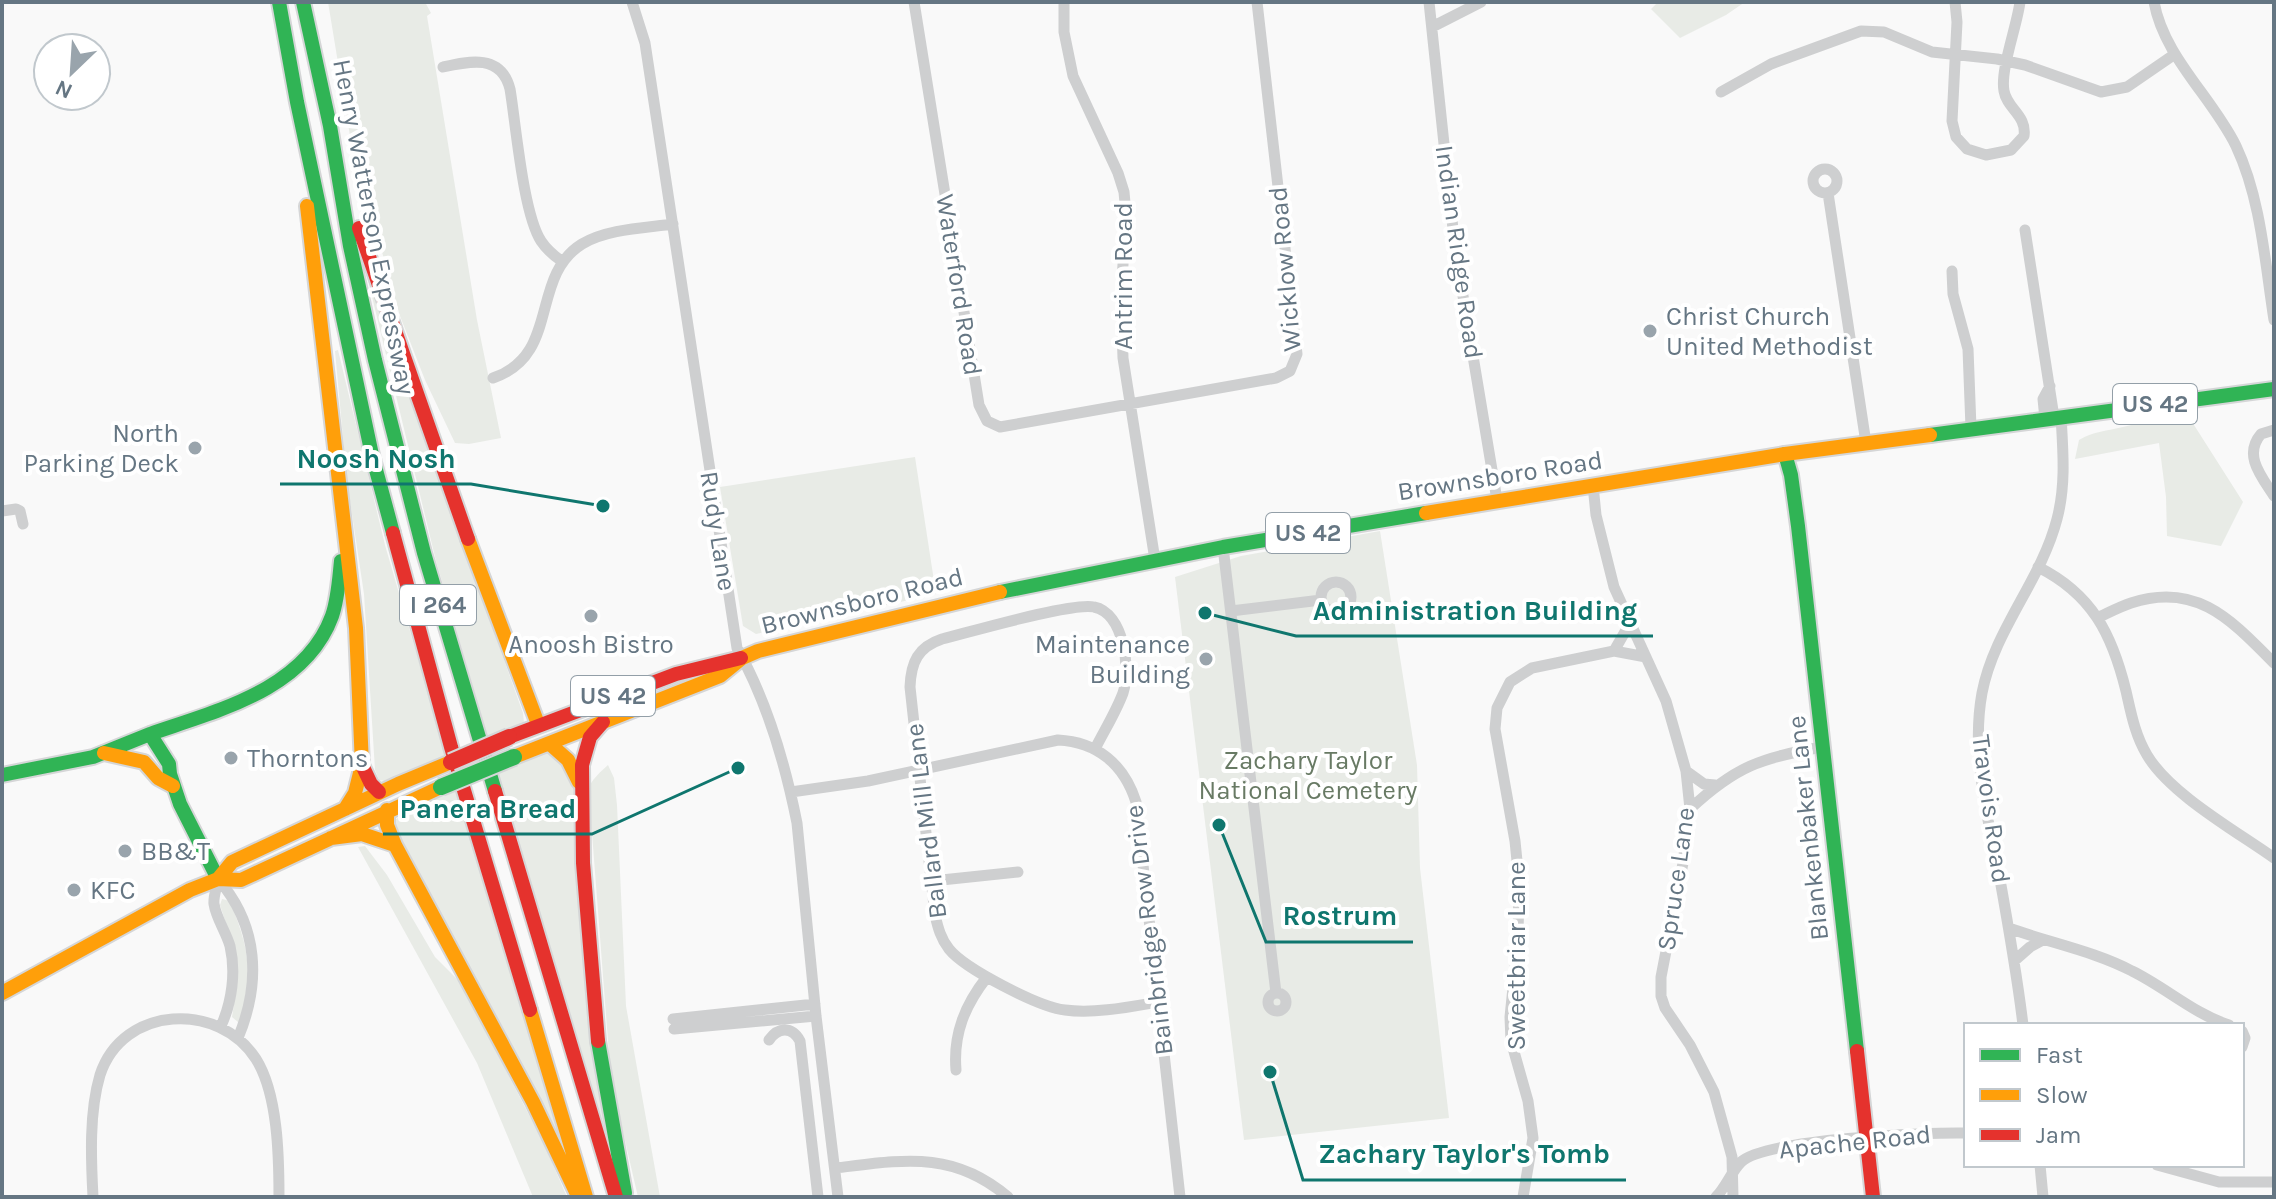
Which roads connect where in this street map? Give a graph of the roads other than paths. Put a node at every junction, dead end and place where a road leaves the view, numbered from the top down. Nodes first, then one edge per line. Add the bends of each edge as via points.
1 (279, 2) edge
2 (303, 2) edge
3 (632, 2) edge
4 (914, 2) edge
5 (1064, 2) edge
6 (1257, 2) edge
7 (1429, 2) edge
8 (1481, 2) edge
9 (1955, 2) edge
10 (2020, 2) edge
11 (2154, 2) edge
12 (1432, 27) junction
13 (1955, 54) junction
14 (2175, 54) junction
15 (2008, 61) junction
16 (443, 67) dead end
17 (1721, 92) dead end
18 (297, 102) junction
19 (330, 126) junction
20 (1828, 193) dead end
21 (673, 224) junction
22 (2025, 230) dead end
23 (563, 262) junction
24 (1952, 271) dead end
25 (2274, 320) edge
26 (493, 378) dead end
27 (2274, 389) edge
28 (1130, 405) junction
29 (2053, 417) junction
30 (1971, 428) junction
31 (2274, 430) edge
32 (1866, 443) junction
33 (1785, 454) junction
34 (1593, 485) junction
35 (2274, 496) edge
36 (1497, 500) junction
37 (2, 511) edge
38 (23, 524) dead end
39 (345, 529) junction
40 (1223, 547) junction
41 (1155, 560) junction
42 (2038, 567) junction
43 (1321, 600) dead end
44 (1231, 611) junction
45 (2097, 618) junction
46 (1630, 623) junction
47 (1614, 651) junction
48 (1646, 657) junction
49 (742, 658) junction
50 (2274, 663) edge
51 (603, 722) junction
52 (538, 724) junction
53 (150, 734) junction
54 (550, 744) junction
55 (1822, 747) junction
56 (1095, 749) junction
57 (104, 753) junction
58 (362, 765) junction
59 (919, 770) junction
60 (1686, 771) junction
61 (2, 775) edge
62 (170, 779) junction
63 (1715, 785) junction
64 (581, 786) junction
65 (379, 792) junction
66 (791, 792) junction
67 (345, 809) junction
68 (1690, 809) junction
69 (387, 810) junction
70 (331, 838) junction
71 (395, 845) junction
72 (2274, 858) edge
73 (1018, 872) dead end
74 (218, 879) junction
75 (932, 881) junction
76 (2009, 928) junction
77 (2043, 940) junction
78 (2014, 961) junction
79 (987, 977) junction
80 (2, 993) edge
81 (1276, 993) dead end
82 (1158, 1002) junction
83 (816, 1010) junction
84 (2213, 1022) edge
85 (2023, 1023) edge
86 (674, 1024) dead end
87 (230, 1032) junction
88 (769, 1040) dead end
89 (956, 1070) dead end
90 (1964, 1133) edge
91 (1867, 1137) junction
92 (2040, 1167) edge
93 (2164, 1167) edge
94 (836, 1168) junction
95 (1731, 1176) junction
96 (2274, 1182) edge
97 (93, 1197) edge
98 (279, 1197) edge
99 (578, 1197) edge
100 (586, 1197) edge
101 (616, 1197) edge
102 (626, 1197) edge
103 (818, 1197) edge
104 (838, 1197) edge
105 (1008, 1197) edge
106 (1180, 1197) edge
107 (1523, 1197) edge
108 (1716, 1197) edge
109 (1733, 1197) edge
110 (1873, 1197) edge
111 (2043, 1197) edge

1 - 18 main road, Henry Watterson Expressway / I 264
2 - 19 main road, Henry Watterson Expressway / I 264
3 - 21 street, Rudy Lane via 645,43
4 - 28 street, Waterford Road via 980,412 994,425 1007,427
5 - 28 street, Antrim Road via 1073,76 1124,192 1121,326
6 - 28 street, Wicklow Road via 1296,361 1276,378
7 - 12 street, Indian Ridge Road
8 - 12 street
9 - 13 street
10 - 15 street
11 - 14 street
12 - 36 street, Indian Ridge Road via 1455,248
13 - 15 street
13 - 15 street via 1952,126 1963,145 1981,155 2005,153 2024,136 2021,117 2004,92
13 - 17 street via 1924,51 1884,32 1861,31 1771,64
14 - 15 street via 2127,87 2108,92
14 - 25 street via 2220,118 2247,174
16 - 23 street via 483,62 504,74 532,220 549,252
18 - 39 main road
18 - 100 main road, Henry Watterson Expressway / I 264 via 369,441 409,594
19 - 52 main road via 374,276
19 - 101 main road, Henry Watterson Expressway / I 264 via 375,360 424,553
20 - 32 street
21 - 23 street via 592,239
21 - 49 street, Rudy Lane
22 - 29 street, Travois Road via 2050,385 2043,399
23 - 26 street via 533,347 512,369
24 - 30 street via 1968,349
27 - 29 main road, Brownsboro Road / US 42
28 - 41 street, Antrim Road
29 - 30 main road, Brownsboro Road / US 42
29 - 42 street, Travois Road via 2064,465 2062,496
30 - 32 main road, Brownsboro Road / US 42
31 - 35 street via 2261,434 2252,455
32 - 33 main road, Brownsboro Road / US 42
33 - 34 main road, Brownsboro Road / US 42
33 - 55 main road, Blankenbaker Lane
34 - 36 main road, Brownsboro Road / US 42
34 - 46 street, Spruce Lane via 1605,556
36 - 40 main road, Brownsboro Road / US 42
37 - 38 street via 20,511
39 - 53 main road via 334,609 315,650 263,691
39 - 58 main road
40 - 41 main road, Brownsboro Road / US 42
40 - 44 street
41 - 49 main road, Brownsboro Road / US 42 via 911,612
42 - 45 street via 2073,588
42 - 76 street, Travois Road via 1989,667 1979,717 1981,776
43 - 44 street
44 - 81 street
45 - 50 street via 2148,598 2193,600 2222,614
45 - 72 street via 2118,662 2138,738 2158,771
46 - 47 street
46 - 48 street, Spruce Lane
47 - 48 street, Sweetbriar Lane
47 - 107 street, Sweetbriar Lane via 1521,673 1506,688 1495,715 1519,881 1511,1041 1533,1121
48 - 60 street, Spruce Lane via 1666,701
49 - 51 main road, Brownsboro Road / US 42 via 720,676
49 - 52 main road, Brownsboro Road / US 42 via 717,661
49 - 66 street, Rudy Lane via 757,686
51 - 54 main road, Brownsboro Road / US 42
51 - 64 main road via 585,748
52 - 54 main road
52 - 65 main road, Brownsboro Road / US 42, bridge
53 - 57 main road
53 - 62 main road via 169,764
54 - 64 main road via 572,765
54 - 69 main road, Brownsboro Road / US 42, bridge
55 - 63 street via 1759,761
55 - 91 main road, Blankenbaker Lane
56 - 59 street via 1051,741
56 - 59 street, Ballard Mill Lane via 1125,678 1121,635 1102,610 1077,607 933,642 917,656 910,687
56 - 82 street, Bainbridge Row Drive via 1125,776 1136,802
57 - 61 main road
57 - 62 main road via 144,762 158,778
58 - 65 main road
58 - 67 main road
59 - 66 street
59 - 75 street, Ballard Mill Lane
60 - 63 street
60 - 68 street, Spruce Lane
62 - 74 main road
63 - 68 street
64 - 102 main road via 597,1040
65 - 67 main road, Brownsboro Road / US 42
65 - 69 main road
66 - 83 street, Rudy Lane
67 - 74 main road, Brownsboro Road / US 42 via 232,862
68 - 95 street, Spruce Lane via 1661,996 1714,1092 1732,1157
69 - 70 main road, Brownsboro Road / US 42
69 - 71 main road
70 - 71 main road via 362,834
70 - 74 main road, Brownsboro Road / US 42 via 241,880
71 - 99 main road
73 - 75 street
74 - 80 main road, US 42
74 - 87 street via 214,903 232,965
74 - 87 street via 232,895 252,955 252,997
75 - 79 street, Ballard Mill Lane via 942,938 953,954
76 - 77 street
76 - 78 street, Travois Road
77 - 78 street
77 - 84 street via 2128,968
78 - 85 street, Travois Road
79 - 82 street, Ballard Mill Lane via 1062,1010
79 - 89 street via 960,1023
82 - 106 street, Bainbridge Row Drive
83 - 86 street
83 - 94 street, Rudy Lane
87 - 97 street via 194,1019 161,1020 137,1030 113,1051 96,1095
87 - 98 street via 261,1068 268,1091
88 - 103 street via 784,1029 800,1041
90 - 91 street, Apache Road
91 - 95 street, Apache Road via 1763,1152 1743,1160
91 - 110 main road, Blankenbaker Lane
92 - 111 street
93 - 96 street via 2219,1182
94 - 104 street, Rudy Lane
94 - 105 street via 903,1160 945,1163 980,1176
95 - 108 street, Apache Road
95 - 109 street, Spruce Lane

